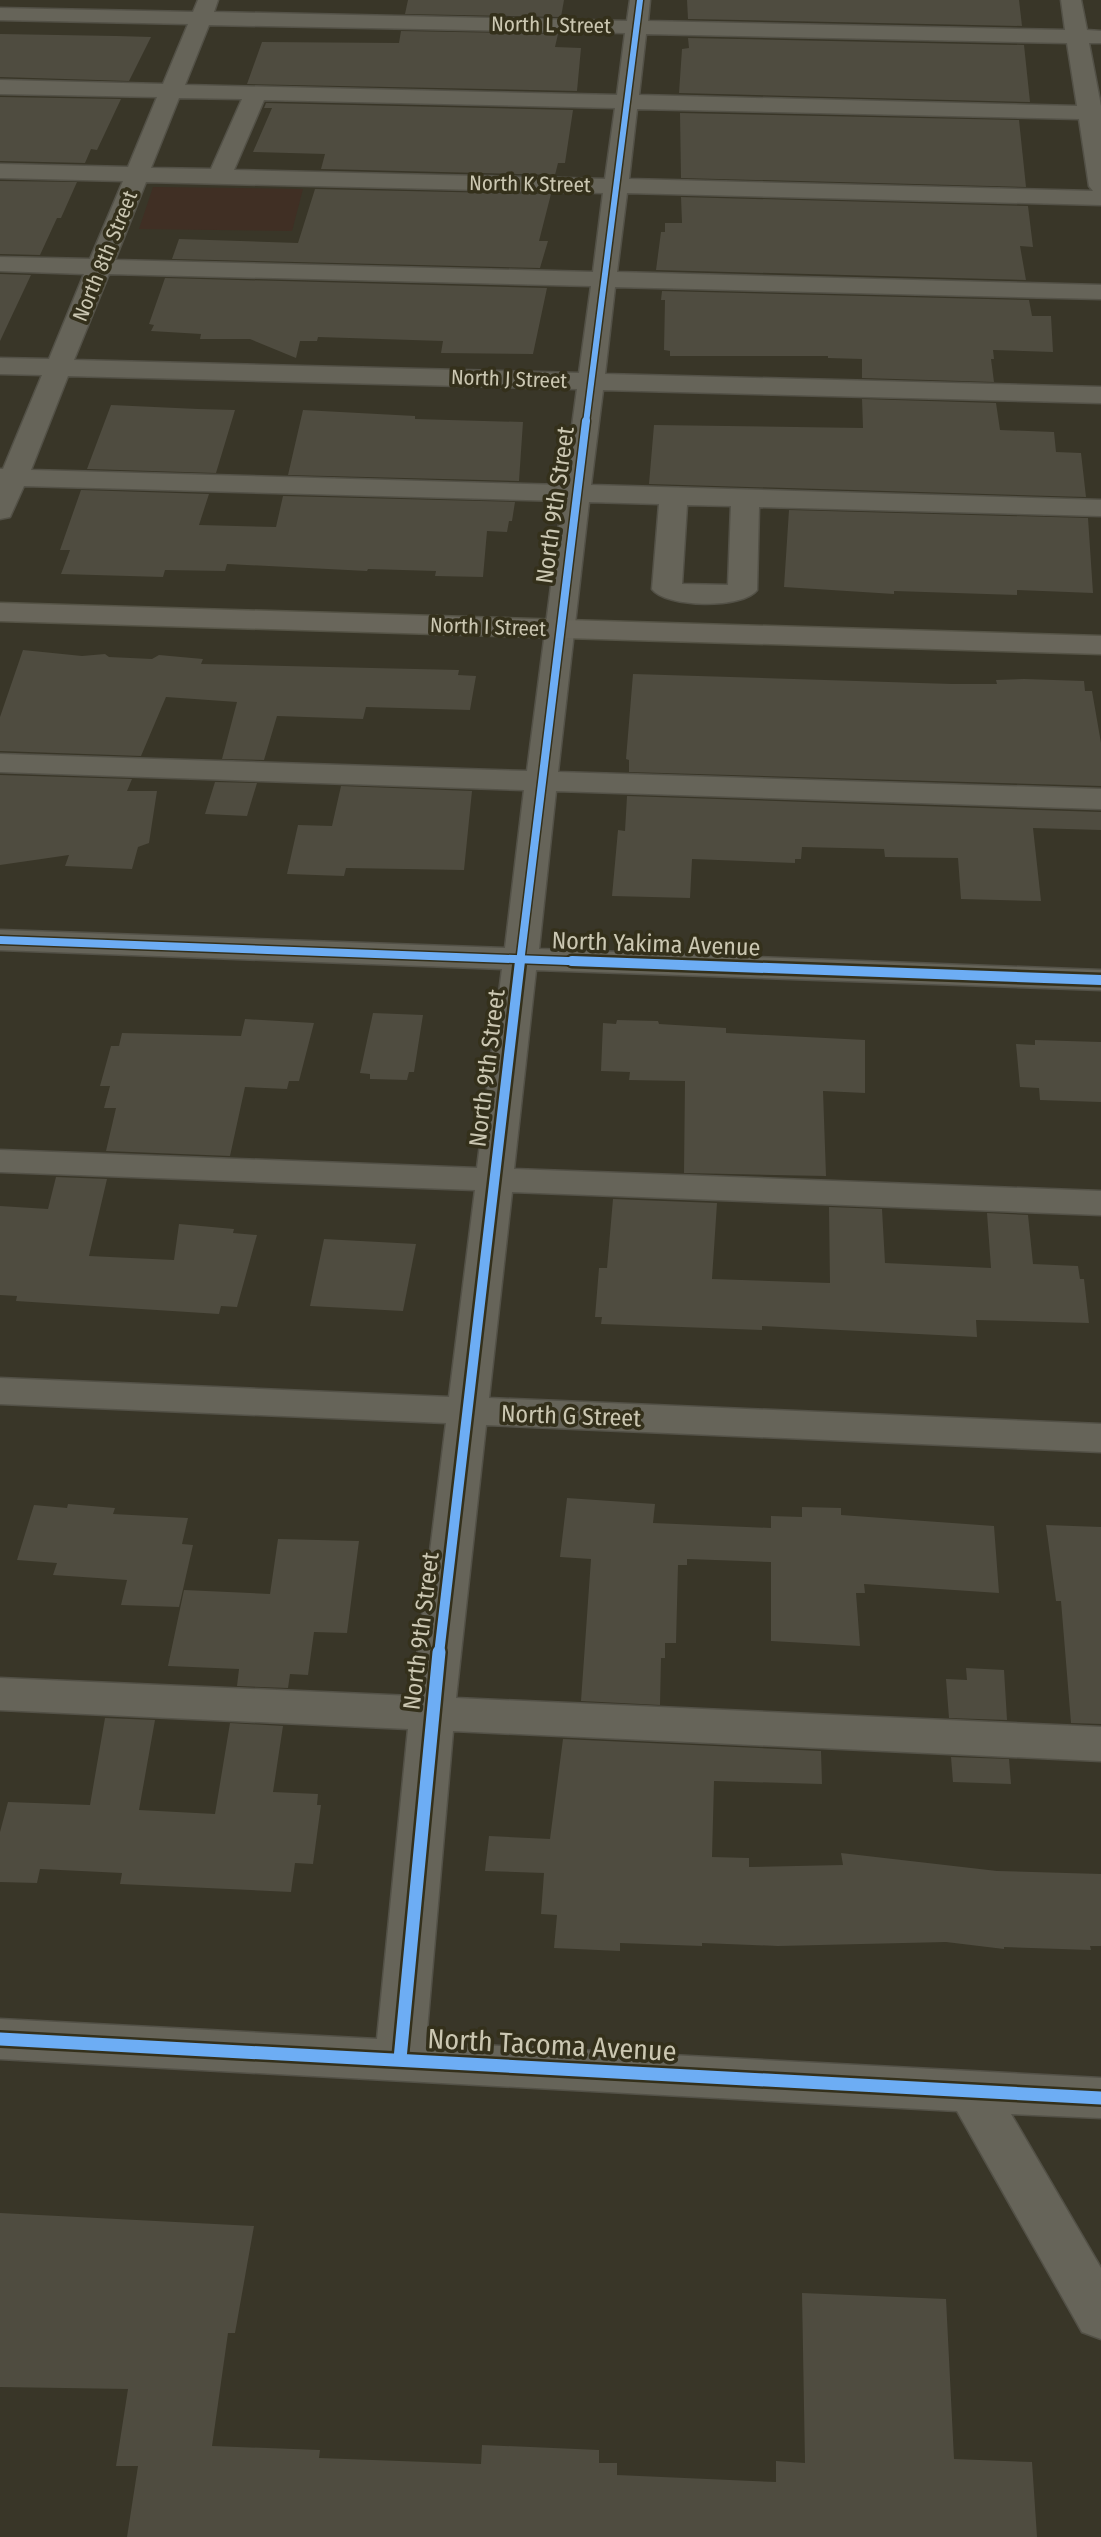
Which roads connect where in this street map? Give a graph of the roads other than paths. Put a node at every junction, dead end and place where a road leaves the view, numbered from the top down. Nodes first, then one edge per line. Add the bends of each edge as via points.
1 (1071, 0) edge
2 (205, 9) edge
3 (0, 14) edge
4 (638, 14) edge
5 (1077, 37) junction
6 (1101, 37) edge
7 (0, 87) edge
8 (171, 91) junction
9 (256, 93) junction
10 (627, 102) junction
11 (1095, 113) edge
12 (0, 172) edge
13 (137, 175) junction
14 (219, 177) junction
15 (616, 186) junction
16 (1101, 186) edge
17 (1101, 198) edge
18 (0, 264) edge
19 (102, 267) junction
20 (605, 279) junction
21 (1101, 292) edge
22 (0, 366) edge
23 (61, 367) junction
24 (592, 382) junction
25 (1101, 395) edge
26 (7, 477) edge
27 (577, 493) junction
28 (674, 496) junction
29 (745, 498) junction
30 (1101, 508) edge
31 (0, 510) edge
32 (0, 612) edge
33 (559, 629) junction
34 (1101, 645) edge
35 (0, 763) edge
36 (542, 781) junction
37 (1101, 799) edge
38 (0, 940) edge
39 (521, 960) junction
40 (1101, 980) edge
41 (0, 1161) edge
42 (496, 1180) junction
43 (1101, 1203) edge
44 (0, 1391) edge
45 (469, 1412) junction
46 (1101, 1438) edge
47 (0, 1694) edge
48 (432, 1714) junction
49 (1101, 1744) edge
50 (0, 2039) edge
51 (400, 2059) junction
52 (972, 2092) junction
53 (1101, 2098) edge
54 (1101, 2316) edge

1 - 5 street
2 - 3 street, North L Street
2 - 4 street, North L Street
2 - 8 street, North 8th Street
4 - 5 street, North L Street
4 - 10 street, North 9th Street
5 - 6 street, North L Street
5 - 11 street
7 - 8 street
8 - 9 street
8 - 13 street, North 8th Street
9 - 10 street
9 - 14 street
10 - 11 street
10 - 15 street, North 9th Street
11 - 16 street
12 - 13 street, North K Street
13 - 14 street, North K Street
13 - 19 street, North 8th Street
14 - 15 street, North K Street
15 - 17 street, North K Street
15 - 20 street, North 9th Street
18 - 19 street
19 - 20 street
19 - 23 street, North 8th Street
20 - 21 street
20 - 24 street, North 9th Street
22 - 23 street, North J Street
23 - 24 street, North J Street
23 - 26 street, North 8th Street
24 - 25 street, North J Street
24 - 27 street, North 9th Street
26 - 27 street
26 - 31 street, North 8th Street
27 - 28 street
27 - 33 street, North 9th Street
28 - 29 street
28 - 29 street via 667,589 674,593 732,594 741,590
29 - 30 street
32 - 33 main road, North I Street
33 - 34 main road, North I Street
33 - 36 street, North 9th Street
35 - 36 street
36 - 37 street
36 - 39 street, North 9th Street
38 - 39 street, North Yakima Avenue
39 - 40 street, North Yakima Avenue
39 - 42 street, North 9th Street
41 - 42 street
42 - 43 street
42 - 45 street, North 9th Street
44 - 45 street, North G Street
45 - 46 street, North G Street
45 - 48 street, North 9th Street
47 - 48 street
48 - 49 street
48 - 51 street, North 9th Street
50 - 51 street, North Tacoma Avenue
51 - 52 street, North Tacoma Avenue
52 - 53 street, North Tacoma Avenue
52 - 54 street

